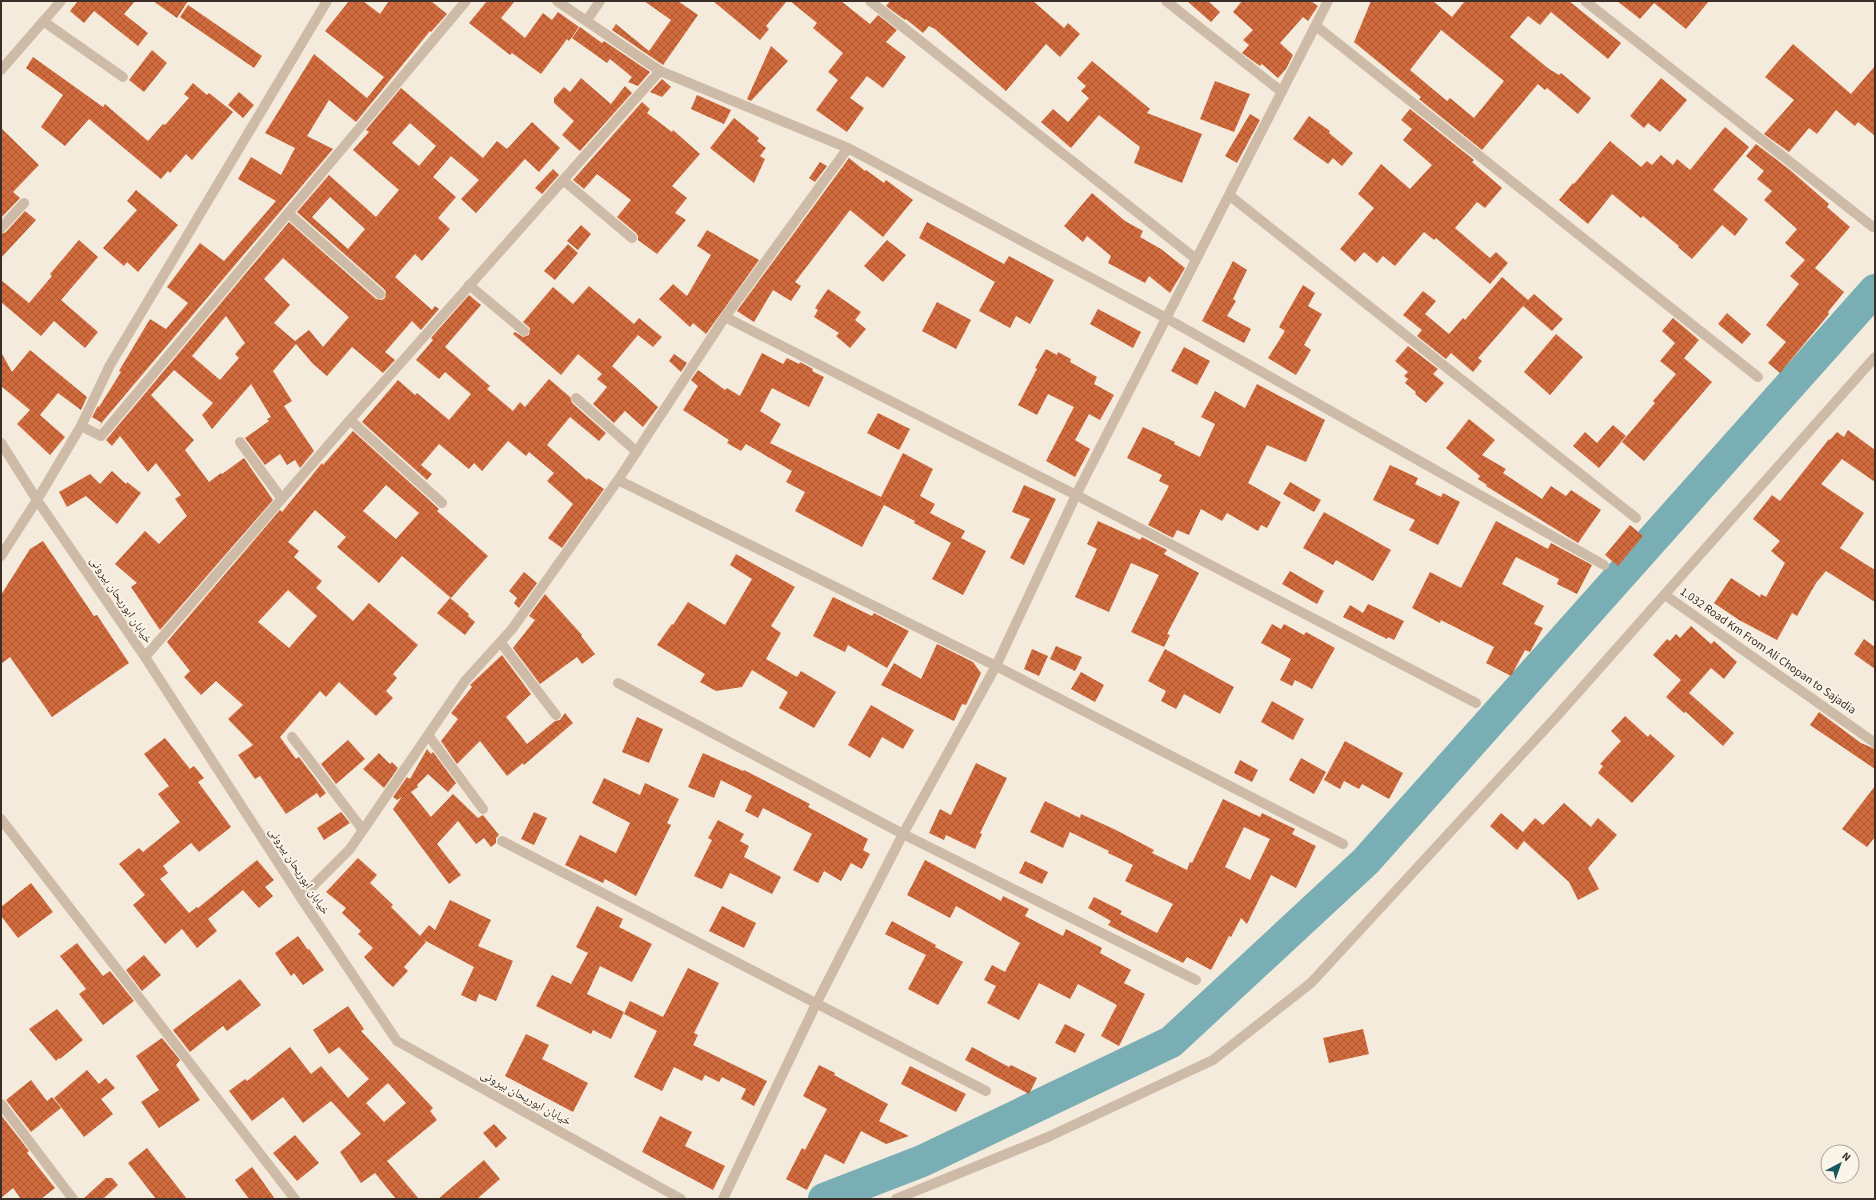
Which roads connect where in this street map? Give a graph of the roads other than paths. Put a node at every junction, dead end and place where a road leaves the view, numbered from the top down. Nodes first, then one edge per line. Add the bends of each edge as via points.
1 (61, 1) edge
2 (327, 1) edge
3 (466, 1) edge
4 (557, 1) edge
5 (600, 1) edge
6 (870, 1) edge
7 (1166, 1) edge
8 (1328, 1) edge
9 (1585, 1) edge
10 (587, 20) junction
11 (43, 21) junction
12 (1316, 26) junction
13 (1, 70) edge
14 (660, 71) junction
15 (123, 77) dead end
16 (1282, 92) junction
17 (848, 148) junction
18 (563, 180) junction
19 (1229, 195) junction
20 (24, 203) dead end
21 (288, 213) junction
22 (1873, 226) dead end
23 (1, 228) edge
24 (632, 238) dead end
25 (1196, 259) junction
26 (470, 285) junction
27 (380, 294) dead end
28 (726, 317) junction
29 (1166, 318) junction
30 (524, 332) dead end
31 (1875, 357) edge
32 (1758, 377) dead end
33 (576, 398) dead end
34 (350, 420) junction
35 (81, 426) junction
36 (240, 442) dead end
37 (1, 443) edge
38 (637, 452) junction
39 (618, 480) junction
40 (1076, 495) junction
41 (282, 499) junction
42 (37, 500) junction
43 (442, 503) dead end
44 (1636, 518) dead end
45 (1, 556) edge
46 (1604, 565) dead end
47 (1665, 595) junction
48 (501, 643) junction
49 (145, 657) junction
50 (996, 666) junction
51 (618, 683) dead end
52 (1476, 703) dead end
53 (556, 715) dead end
54 (428, 735) junction
55 (292, 737) dead end
56 (1875, 743) edge
57 (483, 809) dead end
58 (1, 819) edge
59 (363, 830) junction
60 (903, 834) junction
61 (502, 841) dead end
62 (1343, 844) dead end
63 (301, 898) junction
64 (1196, 980) dead end
65 (816, 1004) junction
66 (986, 1090) dead end
67 (1, 1104) edge
68 (73, 1199) edge
69 (295, 1199) edge
70 (681, 1199) edge
71 (724, 1199) edge
72 (896, 1199) edge

1 - 11 street
2 - 35 street via 110,365
3 - 21 street
4 - 10 street
5 - 10 street
6 - 25 street
7 - 16 street
8 - 12 street
9 - 22 street
10 - 14 street
11 - 13 street
11 - 15 street
12 - 16 street
12 - 32 street
14 - 17 street
14 - 18 street
16 - 19 street
17 - 28 street
17 - 29 street
18 - 24 street
18 - 26 street
19 - 25 street
19 - 44 street
20 - 23 street
21 - 27 street
21 - 35 street via 101,436
25 - 29 street
26 - 30 street
26 - 34 street
28 - 38 street
28 - 40 street
29 - 40 street
29 - 46 street
31 - 47 street
33 - 38 street
34 - 41 street
34 - 43 street
35 - 42 street
36 - 41 street
37 - 42 street, خیابان ابوریحان بیرونی
38 - 39 street
39 - 48 street
39 - 50 street
40 - 50 street
40 - 52 street
41 - 49 street
42 - 45 street
42 - 49 street, خیابان ابوریحان بیرونی
47 - 56 street, 1.032 Road Km From Ali Chopan to Sajadia
47 - 72 street via 1557,716 1305,988 1212,1060 1048,1137
48 - 53 street
48 - 54 street via 465,682
49 - 63 street, خیابان ابوریحان بیرونی
50 - 60 street
50 - 62 street
51 - 60 street
54 - 57 street
54 - 59 street
55 - 59 street
58 - 69 street
59 - 63 street via 350,849
60 - 64 street
60 - 65 street
61 - 65 street
63 - 70 street, خیابان ابوریحان بیرونی via 397,1041
65 - 66 street
65 - 71 street
67 - 68 street

